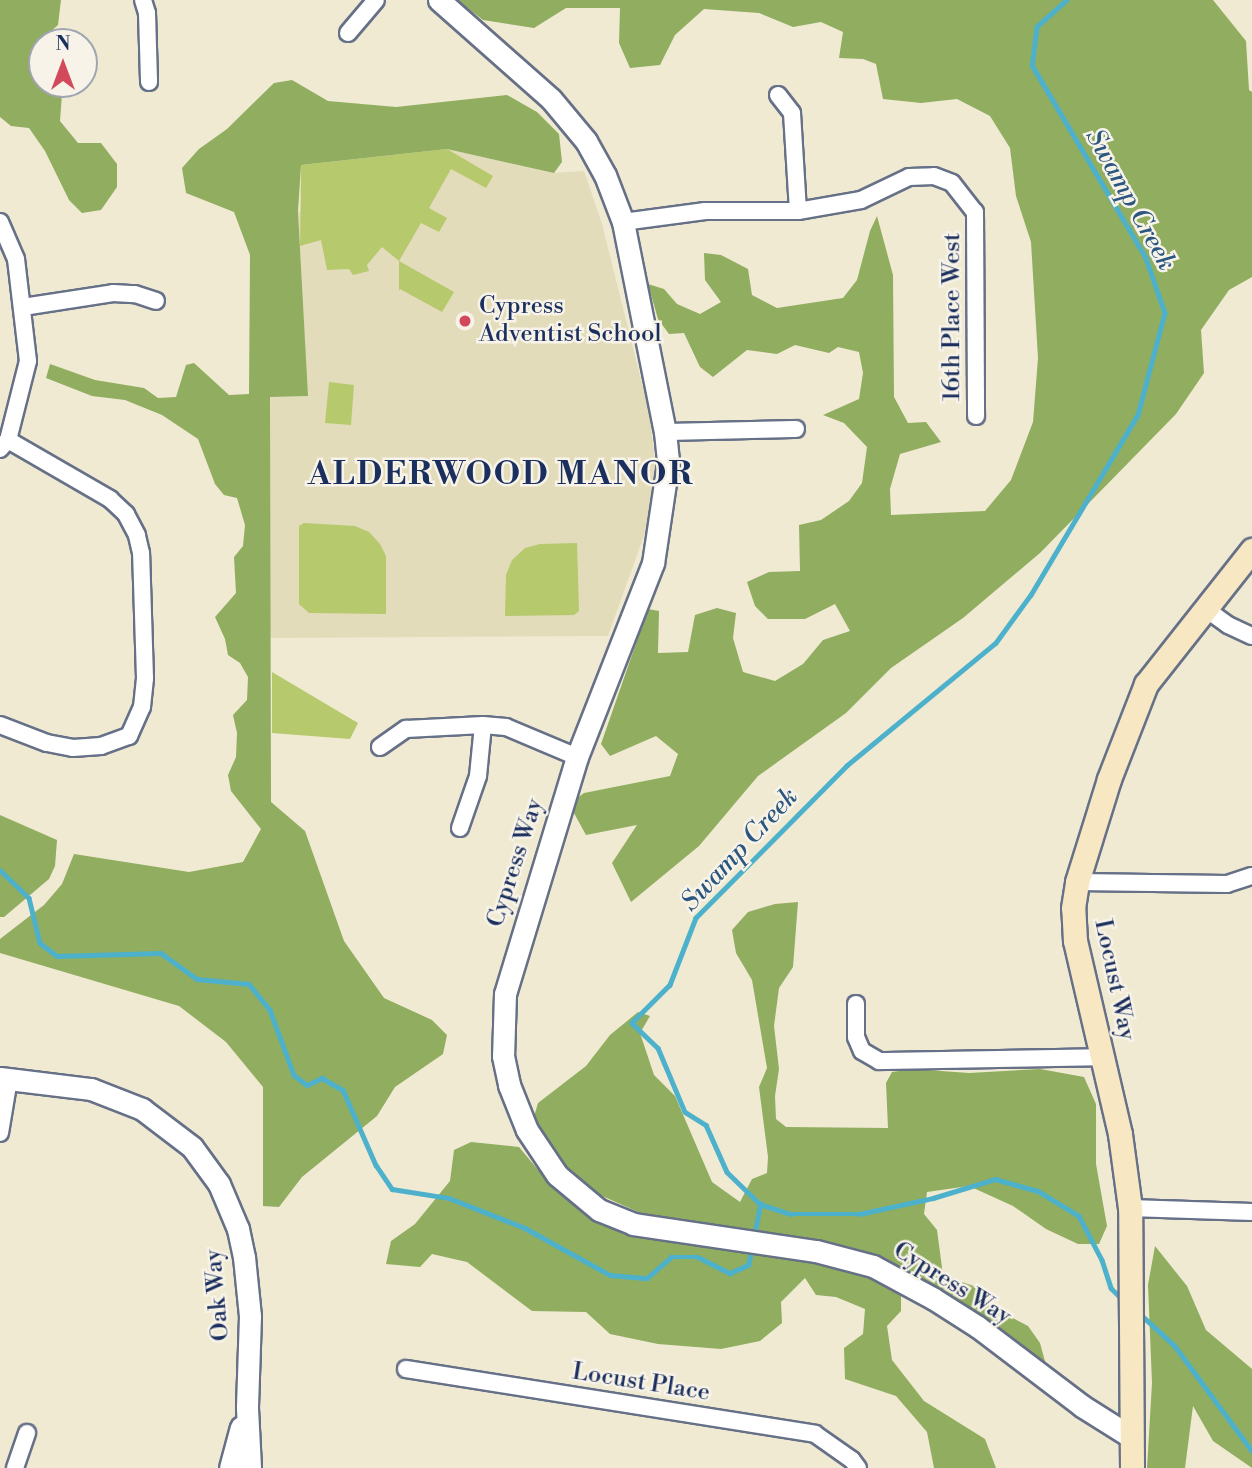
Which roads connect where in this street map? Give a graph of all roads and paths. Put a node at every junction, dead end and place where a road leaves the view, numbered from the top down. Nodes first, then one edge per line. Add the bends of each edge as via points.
1 (143, 0) edge
2 (376, 0) edge
3 (439, 0) edge
4 (348, 33) dead end
5 (149, 82) dead end
6 (778, 95) dead end
7 (798, 211) junction
8 (0, 222) edge
9 (623, 222) junction
10 (156, 301) dead end
11 (23, 307) junction
12 (976, 416) dead end
13 (796, 429) dead end
14 (666, 432) junction
15 (4, 445) edge
16 (1252, 550) edge
17 (1206, 609) junction
18 (1252, 636) edge
19 (0, 725) edge
20 (483, 725) junction
21 (380, 747) dead end
22 (577, 757) junction
23 (460, 828) dead end
24 (1252, 876) edge
25 (1077, 882) junction
26 (856, 1004) dead end
27 (1104, 1057) junction
28 (4, 1078) edge
29 (0, 1132) edge
30 (1130, 1208) junction
31 (1252, 1212) edge
32 (406, 1369) dead end
33 (247, 1408) junction
34 (27, 1433) dead end
35 (1131, 1437) junction
36 (15, 1468) edge
37 (230, 1468) edge
38 (250, 1468) edge
39 (858, 1468) edge
40 (1132, 1468) edge

1 - 5 street
2 - 4 street
3 - 9 street, Cypress Way via 551,99 586,141 605,174
6 - 7 street via 792,113
7 - 9 street via 705,211
7 - 12 street, 16th Place West via 861,200 909,177 933,176 952,183 975,212
8 - 11 street via 16,259
9 - 14 street, Cypress Way
10 - 11 street via 113,293
11 - 15 street via 28,361
13 - 14 street
14 - 22 street, Cypress Way via 665,496 653,563
15 - 19 street via 110,499 125,514 141,553 145,678 142,707 129,736 101,746 73,748 47,743
16 - 17 main road, Locust Way
17 - 18 street
17 - 25 main road, Locust Way via 1146,684 1109,779
20 - 21 street via 406,729
20 - 22 street via 506,727
20 - 23 street via 478,776
22 - 35 street, Cypress Way via 505,994 502,1029 509,1085 534,1141 557,1175 599,1210 634,1223 796,1248 855,1260 896,1276 978,1327
24 - 25 street via 1227,884
25 - 27 main road, Locust Way via 1074,941
26 - 27 street via 856,1038 862,1051 879,1061
27 - 30 main road, Locust Way
28 - 29 street
28 - 33 street, Oak Way via 91,1089 119,1098 175,1131 205,1163 229,1205 244,1257 250,1316
30 - 31 street
30 - 35 main road, Locust Way
32 - 39 street, Locust Place via 815,1434
33 - 37 street, Oak Way
33 - 38 street, Oak Way
34 - 36 street
35 - 40 main road, Locust Way

